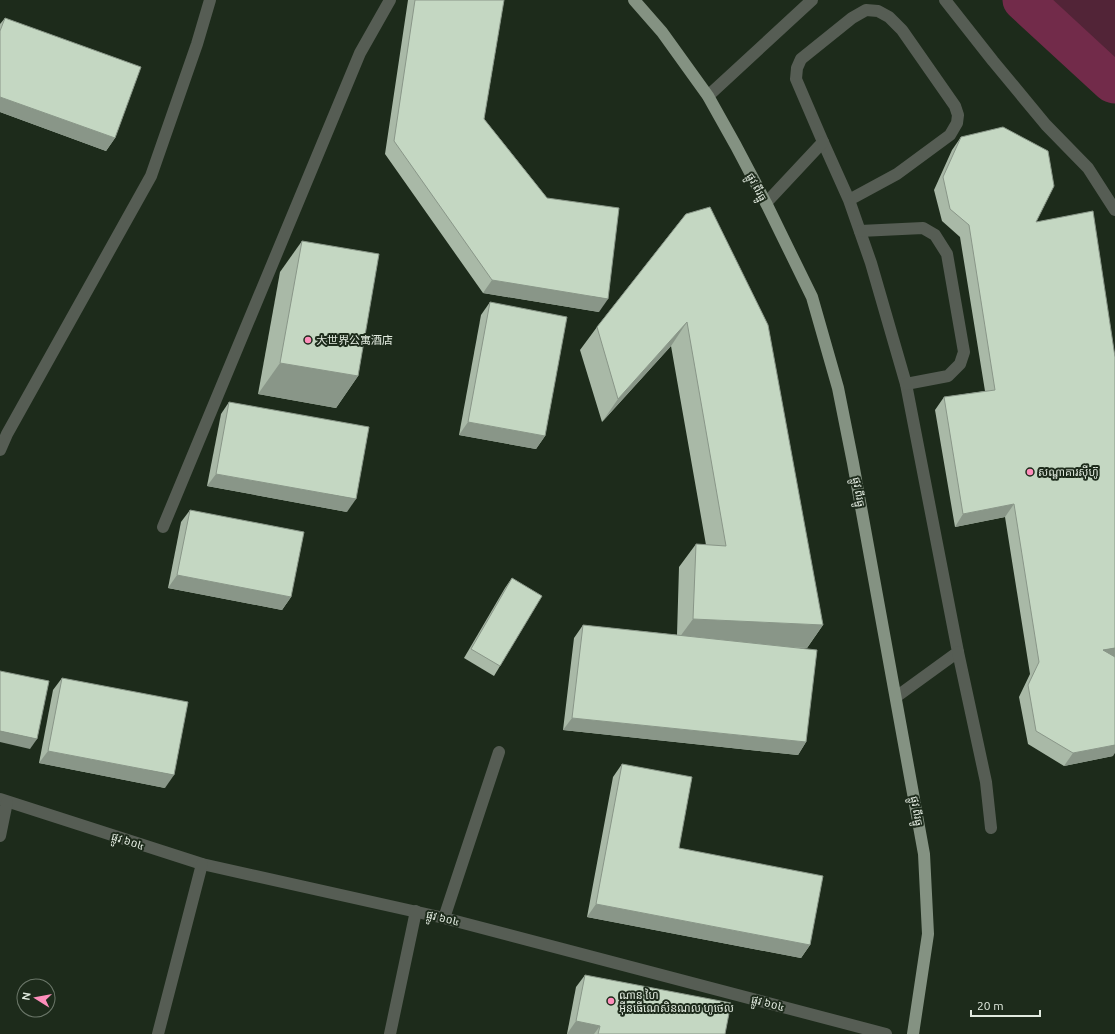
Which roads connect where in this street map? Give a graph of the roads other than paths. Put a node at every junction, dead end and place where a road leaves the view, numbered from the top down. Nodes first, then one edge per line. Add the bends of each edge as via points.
1 (210, 0) edge
2 (390, 0) edge
3 (634, 0) edge
4 (812, 0) edge
5 (945, 0) edge
6 (708, 96) junction
7 (823, 142) junction
8 (850, 200) junction
9 (766, 203) junction
10 (1115, 210) edge
11 (860, 231) junction
12 (906, 384) junction
13 (0, 450) edge
14 (163, 527) dead end
15 (958, 652) junction
16 (896, 697) junction
17 (499, 752) dead end
18 (4, 801) edge
19 (991, 828) dead end
20 (0, 836) edge
21 (202, 864) junction
22 (416, 912) junction
23 (444, 918) junction
24 (158, 1034) edge
25 (390, 1034) edge
26 (886, 1034) edge
27 (913, 1034) edge

1 - 13 street via 151,176 6,434
2 - 14 street via 360,53
3 - 6 main road, ផ្លូវ ពីរធ្នូ via 662,32
4 - 6 street
5 - 10 street via 1046,125 1088,168
6 - 9 main road, ផ្លូវ ពីរធ្នូ
7 - 8 street
7 - 8 street via 796,79 797,68 801,60 852,18 866,10 878,11 889,17 902,30 955,106 958,119 950,135 897,174
7 - 9 street
8 - 11 street
9 - 16 main road, ផ្លូវ ពីរធ្នូ via 812,297 838,388
11 - 12 street
11 - 12 street via 923,228 935,235 948,254 964,352 960,364 948,376
12 - 15 street
15 - 16 street
15 - 19 street via 986,782
16 - 27 main road, ផ្លូវ ពីរធ្នូ via 924,854 928,934
17 - 23 street
18 - 20 street
18 - 21 street, ផ្លូវ ៦០៤
21 - 22 street, ផ្លូវ ៦០៤
21 - 24 street
22 - 23 street, ផ្លូវ ៦០៤
22 - 25 street
23 - 26 street, ផ្លូវ ៦០៤

